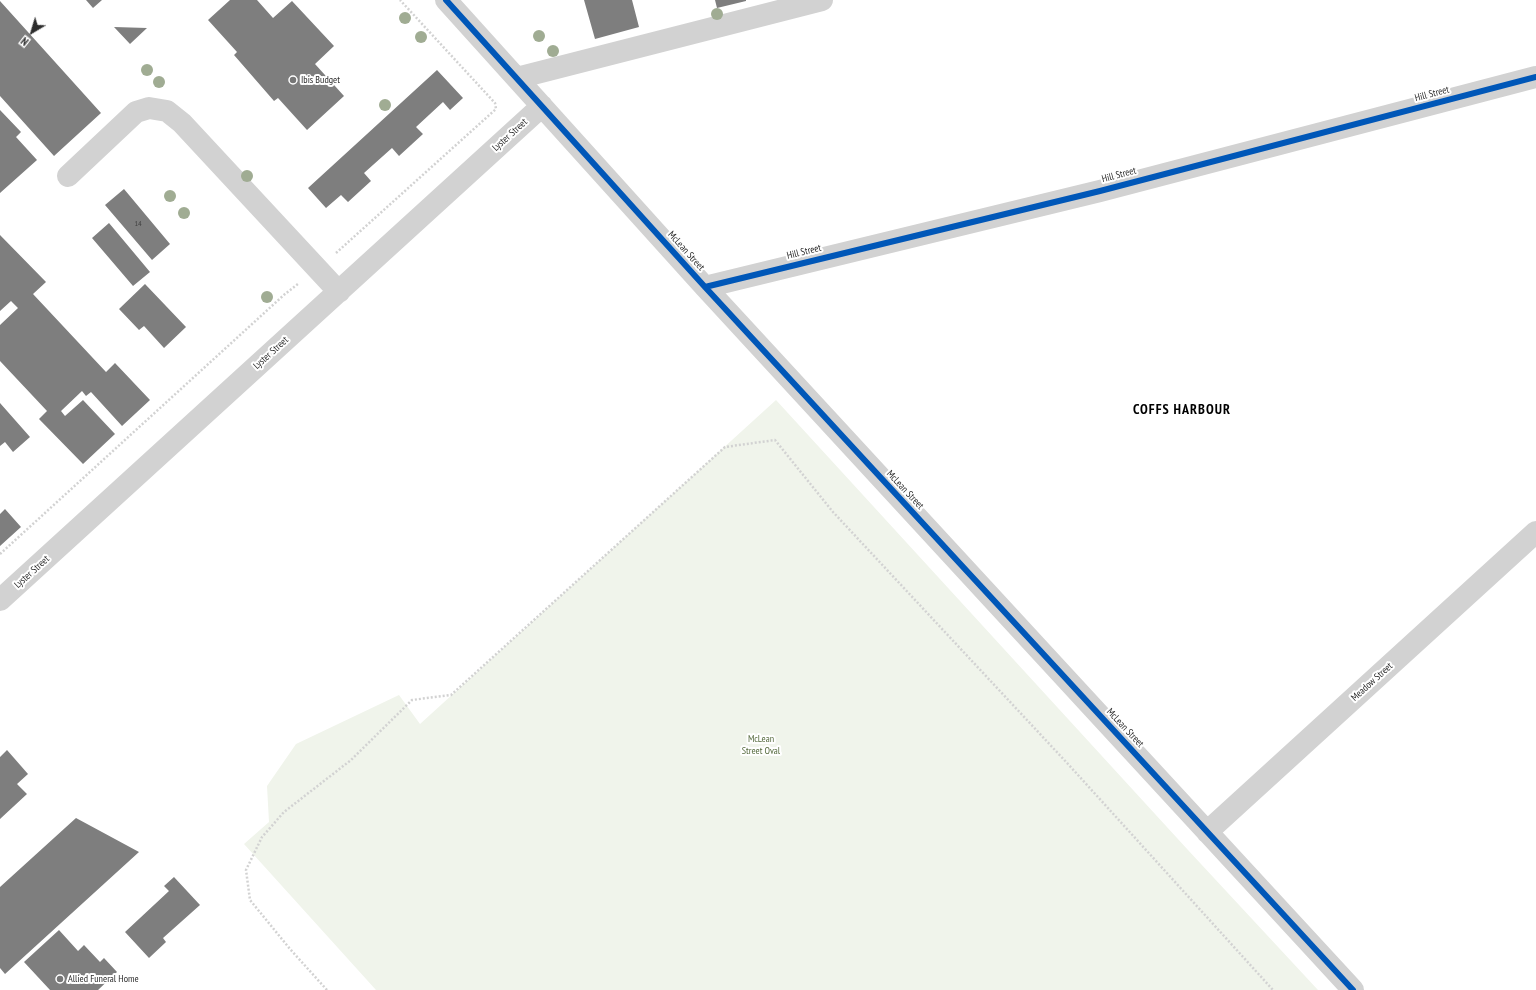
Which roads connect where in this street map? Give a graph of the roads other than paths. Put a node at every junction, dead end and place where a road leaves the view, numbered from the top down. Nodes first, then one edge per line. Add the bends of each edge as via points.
1 (446, 0) edge
2 (822, 0) edge
3 (1536, 77) edge
4 (517, 78) junction
5 (542, 106) junction
6 (68, 176) dead end
7 (705, 287) junction
8 (339, 292) junction
9 (1536, 532) edge
10 (0, 600) edge
11 (1207, 832) junction
12 (1353, 990) edge

1 - 4 street, McLean Street
2 - 4 street
3 - 7 street, Hill Street via 1100,191
4 - 5 street, McLean Street
5 - 7 street, McLean Street
5 - 8 street, Lyster Street
6 - 8 street via 136,112 149,108 167,112 182,123
7 - 11 street, McLean Street
8 - 10 street, Lyster Street
9 - 11 street, Meadow Street
11 - 12 street, McLean Street

